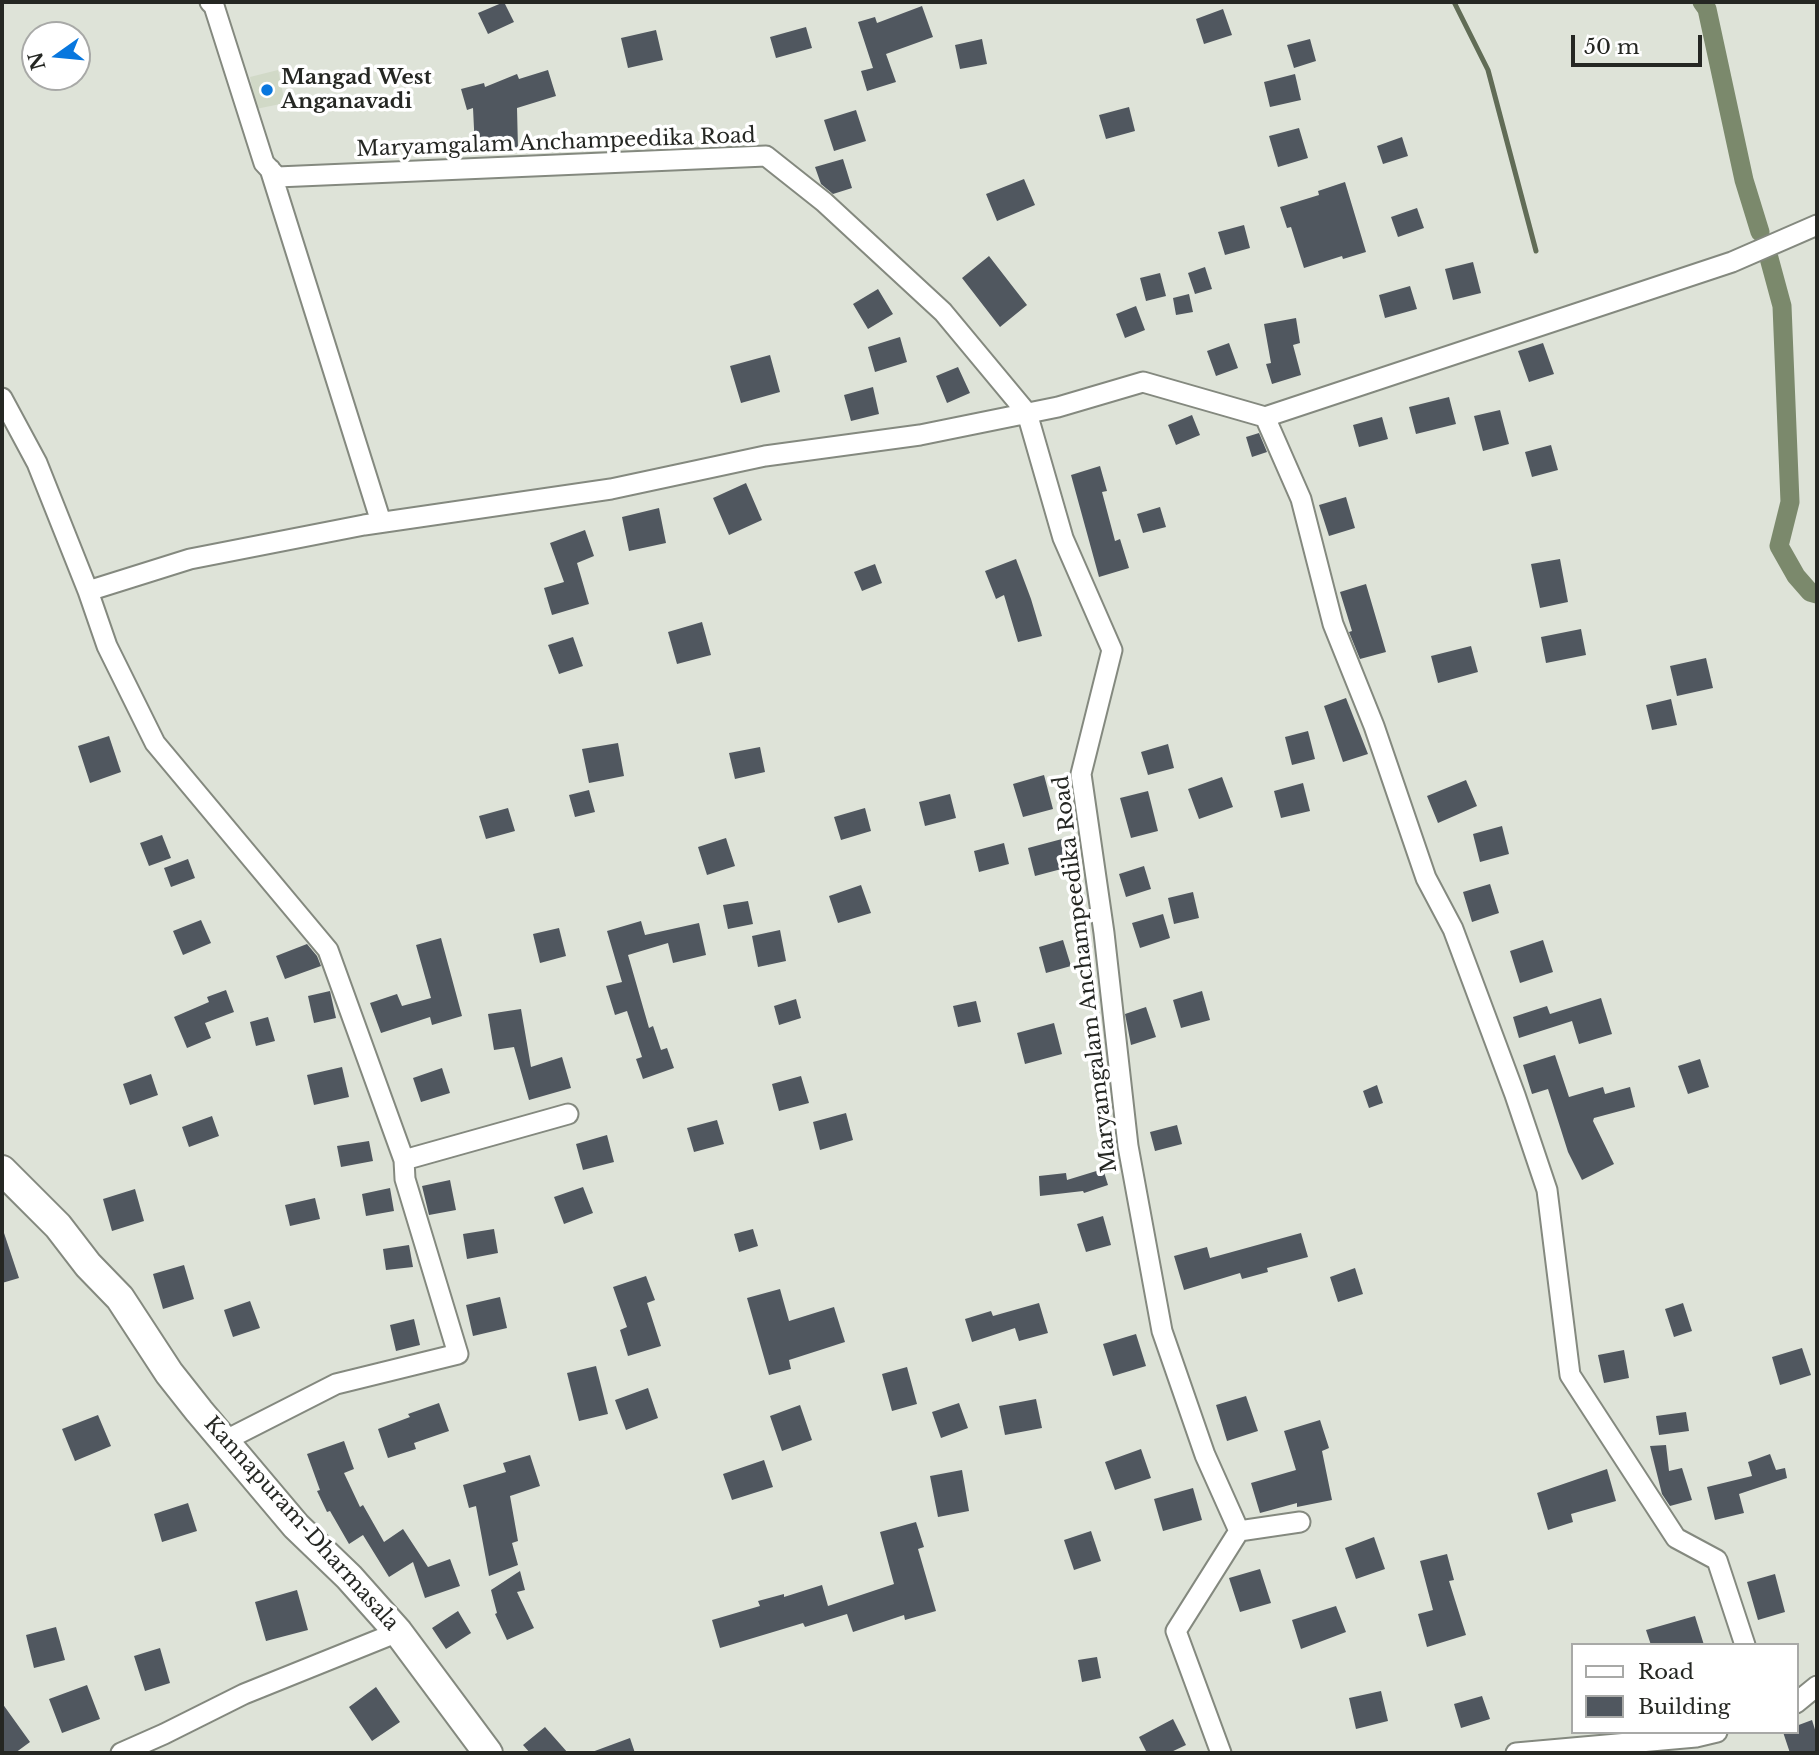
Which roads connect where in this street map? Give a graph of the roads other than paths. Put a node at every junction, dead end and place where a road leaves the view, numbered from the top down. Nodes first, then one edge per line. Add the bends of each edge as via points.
1 (210, 2) edge
2 (270, 169) junction
3 (1817, 225) edge
4 (2, 398) edge
5 (1027, 413) junction
6 (1265, 417) junction
7 (381, 522) junction
8 (88, 592) junction
9 (568, 1114) dead end
10 (404, 1160) junction
11 (2, 1170) edge
12 (224, 1441) junction
13 (1300, 1522) dead end
14 (1238, 1531) junction
15 (398, 1632) junction
16 (1744, 1643) edge
17 (1817, 1686) edge
18 (1798, 1701) edge
19 (1709, 1734) edge
20 (121, 1753) edge
21 (488, 1753) edge
22 (1221, 1753) edge
23 (1516, 1753) edge

1 - 2 street via 264,163
2 - 5 street, Maryamgalam Anchampeedika Road via 277,177 766,156 824,202 943,312
2 - 7 street
3 - 6 street via 1732,262
4 - 8 street via 37,463
5 - 6 street via 1143,382
5 - 7 street via 920,435 765,456 611,489
5 - 14 street, Maryamgalam Anchampeedika Road via 1063,538 1112,650 1081,774 1128,1146 1162,1331 1205,1455
6 - 16 street via 1301,499 1333,624 1426,878 1453,929 1547,1190 1570,1375 1676,1538 1717,1560
7 - 8 street via 190,559
8 - 10 street via 107,646 155,743 328,950
9 - 10 street
10 - 12 street via 405,1179 458,1354 336,1384
11 - 12 main road, Kannapuram-Dharmasala via 120,1298 169,1373
12 - 15 main road, Kannapuram-Dharmasala via 296,1526
13 - 14 street
14 - 22 street via 1176,1631
15 - 20 street via 244,1694
15 - 21 main road, Kannapuram-Dharmasala
17 - 18 street
19 - 23 street

